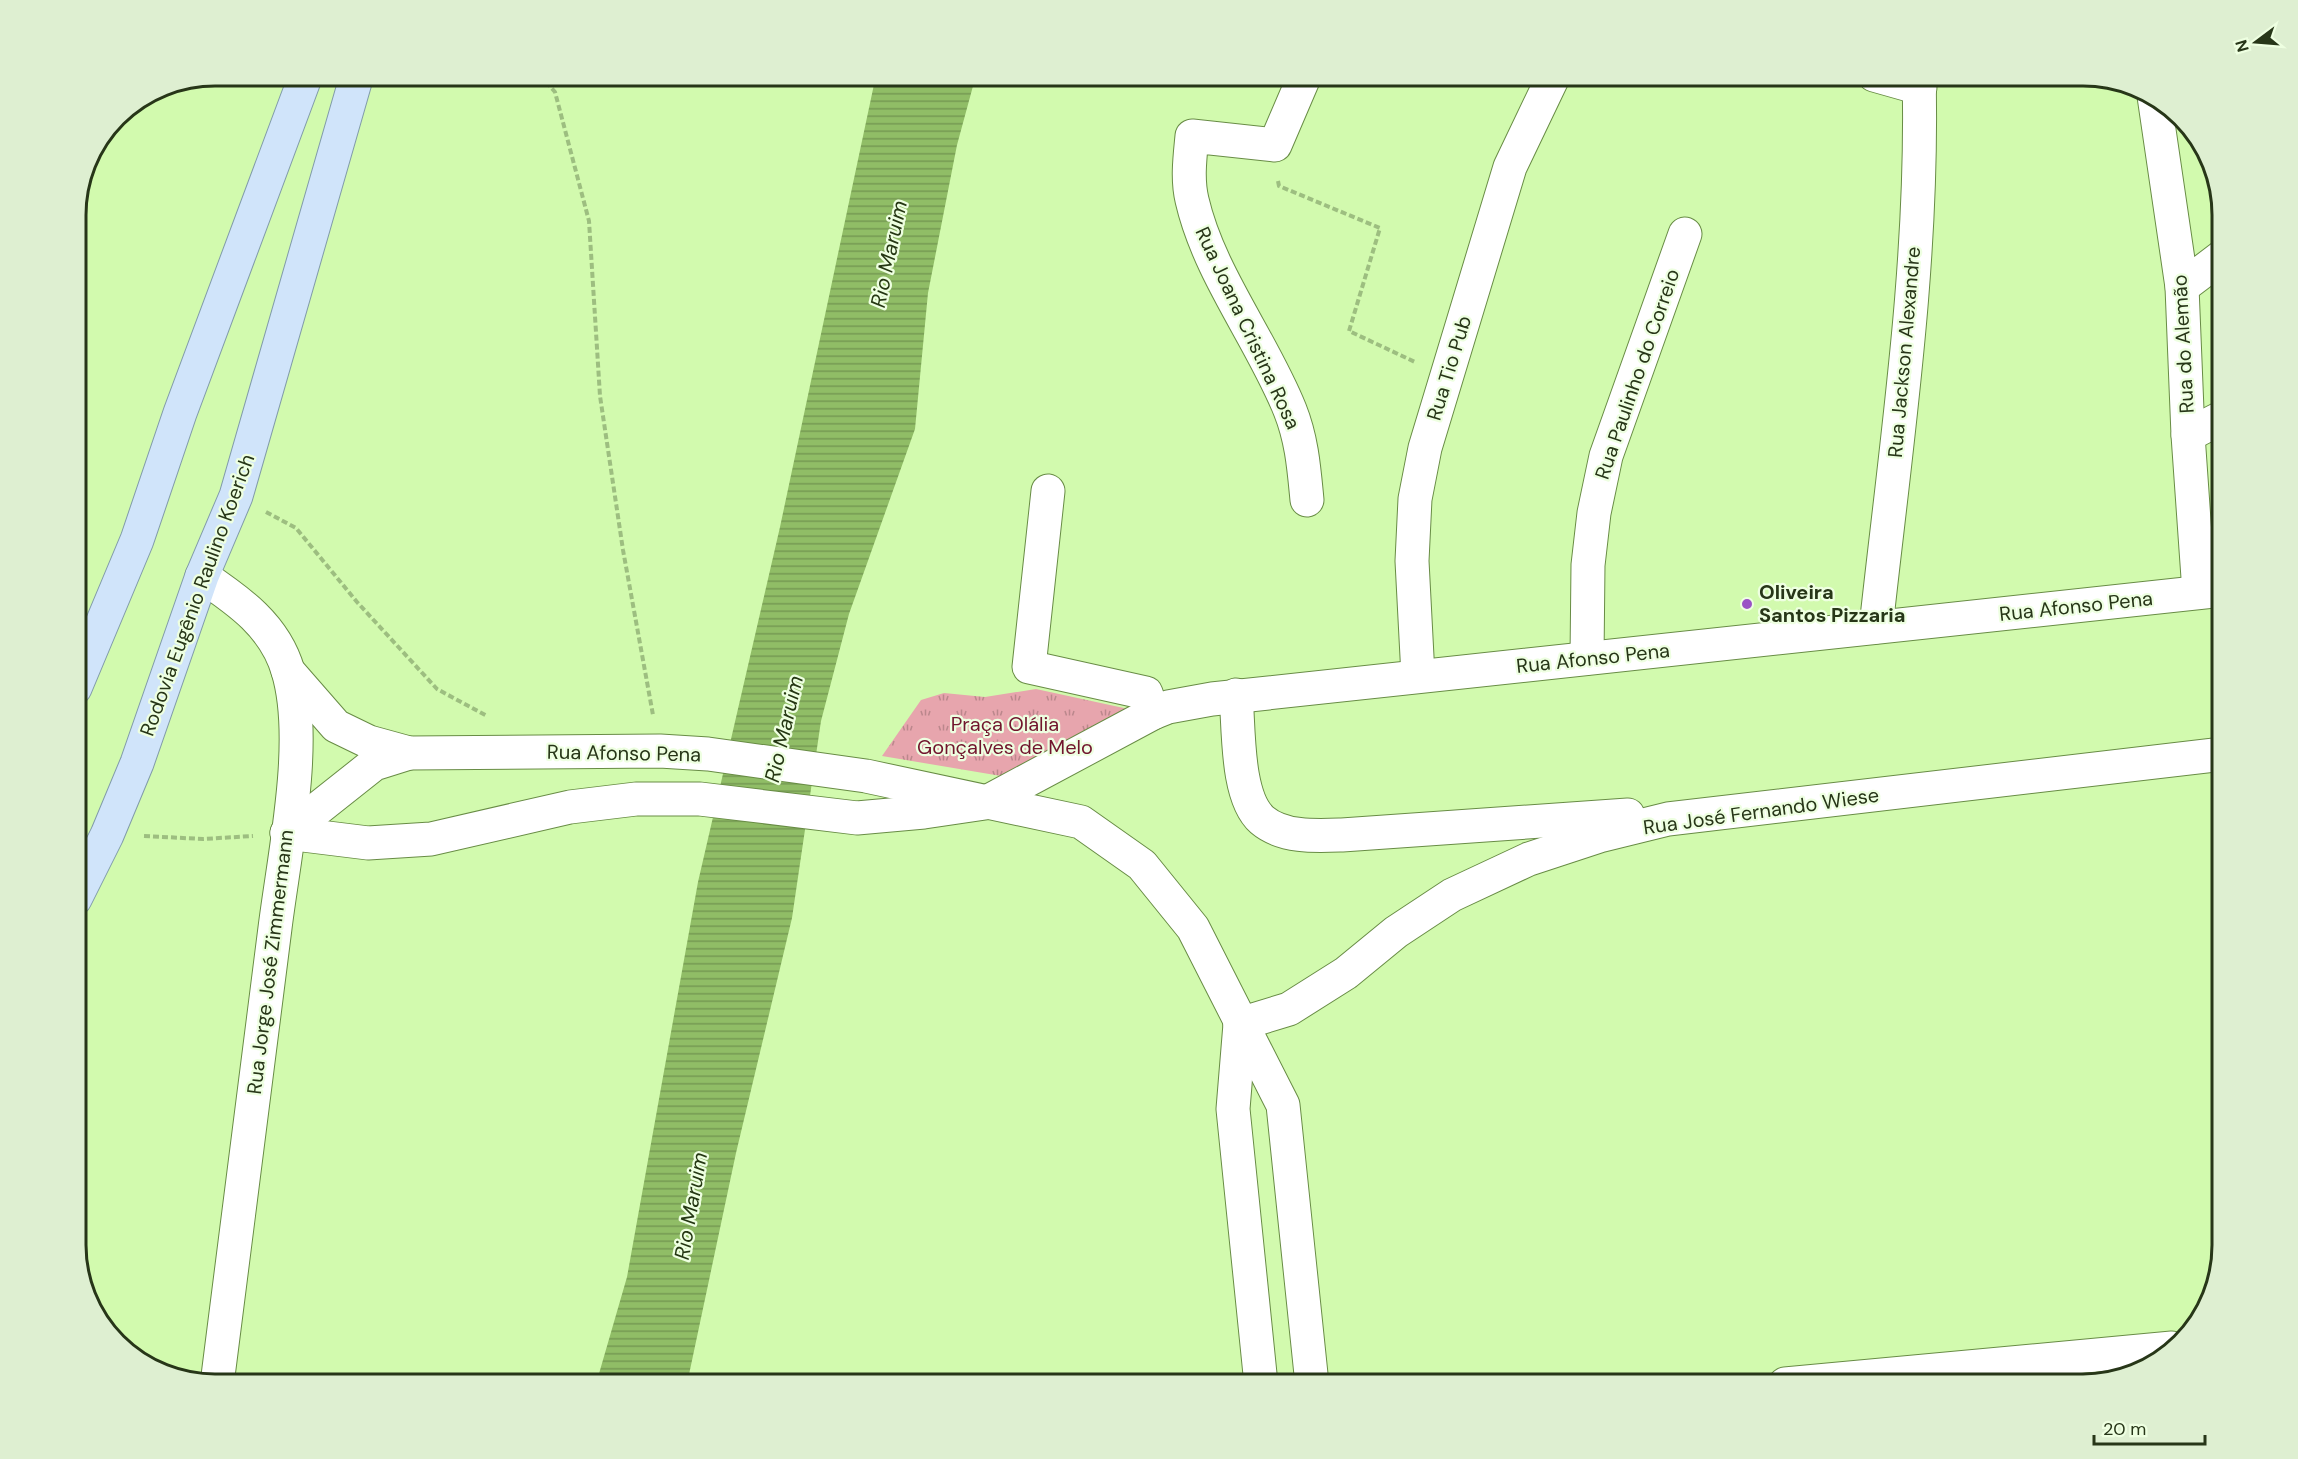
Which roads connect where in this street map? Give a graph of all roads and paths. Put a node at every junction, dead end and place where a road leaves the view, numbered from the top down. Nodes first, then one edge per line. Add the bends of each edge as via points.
1 (302, 86) edge
2 (354, 86) edge
3 (550, 86) edge
4 (1300, 86) edge
5 (1549, 86) edge
6 (1920, 86) edge
7 (2156, 107) edge
8 (1275, 145) junction
9 (1685, 234) dead end
10 (2212, 264) edge
11 (2182, 287) junction
12 (1446, 376) junction
13 (2212, 423) edge
14 (2188, 435) junction
15 (1048, 491) dead end
16 (237, 496) junction
17 (1307, 500) dead end
18 (202, 576) junction
19 (2211, 591) edge
20 (1876, 627) junction
21 (1587, 658) junction
22 (86, 660) edge
23 (288, 671) junction
24 (1418, 676) junction
25 (1236, 696) junction
26 (1153, 713) junction
27 (495, 720) dead end
28 (660, 751) junction
29 (409, 753) junction
30 (2212, 755) edge
31 (986, 803) junction
32 (1668, 819) junction
33 (286, 833) junction
34 (107, 835) junction
35 (86, 877) edge
36 (1240, 1024) junction
37 (2158, 1349) edge
38 (218, 1374) edge
39 (1260, 1374) edge
40 (1311, 1374) edge
41 (1892, 1374) edge

1 - 22 main road via 137,540
2 - 16 main road, Rodovia Eugênio Raulino Koerich
3 - 28 path via 555,92 589,221 600,396
4 - 8 street
5 - 12 street, Rua Tio Pub via 1510,167
6 - 20 street, Rua Jackson Alexandre via 1913,278
7 - 11 street, Rua do Alemão
8 - 12 path via 1279,186 1380,228 1349,331
8 - 17 street, Rua Joana Cristina Rosa via 1192,136 1189,168 1192,198 1203,236 1290,410 1303,451
9 - 21 street, Rua Paulinho do Correio via 1606,456 1588,565
10 - 11 street
11 - 14 street, Rua do Alemão
12 - 24 street, Rua Tio Pub via 1415,499 1412,561
13 - 14 street
14 - 19 street, Rua do Alemão
15 - 26 street via 1029,667 1146,693
16 - 18 main road, Rodovia Eugênio Raulino Koerich
16 - 27 path via 296,528 437,689
18 - 23 street, Rua Jorge José Zimmermann via 242,603 274,637
18 - 34 main road, Rodovia Eugênio Raulino Koerich
19 - 20 street, Rua Afonso Pena
20 - 21 street, Rua Afonso Pena
21 - 24 street, Rua Afonso Pena
23 - 29 street, Rua Afonso Pena via 336,726 369,742
23 - 33 street, Rua Jorge José Zimmermann via 297,720
24 - 25 street, Rua Afonso Pena
25 - 26 street, Rua Afonso Pena
25 - 32 street via 1248,797 1262,820 1308,837 1636,814
26 - 31 street, Rua Afonso Pena
28 - 29 street, Rua Afonso Pena
28 - 31 street, Rua Afonso Pena via 866,776
29 - 33 street via 374,764
30 - 32 street, Rua José Fernando Wiese
31 - 33 street, Rua Afonso Pena via 886,818 857,818 700,799 636,799 570,807 409,841 368,843
31 - 36 street via 1081,822 1142,865 1193,928
32 - 36 street, Rua José Fernando Wiese via 1529,859 1452,895 1396,932 1346,973 1289,1009
33 - 34 path via 203,839
33 - 38 street, Rua Jorge José Zimmermann
34 - 35 main road, Rodovia Eugênio Raulino Koerich
36 - 39 street via 1233,1109
36 - 40 street via 1283,1106
37 - 41 street

